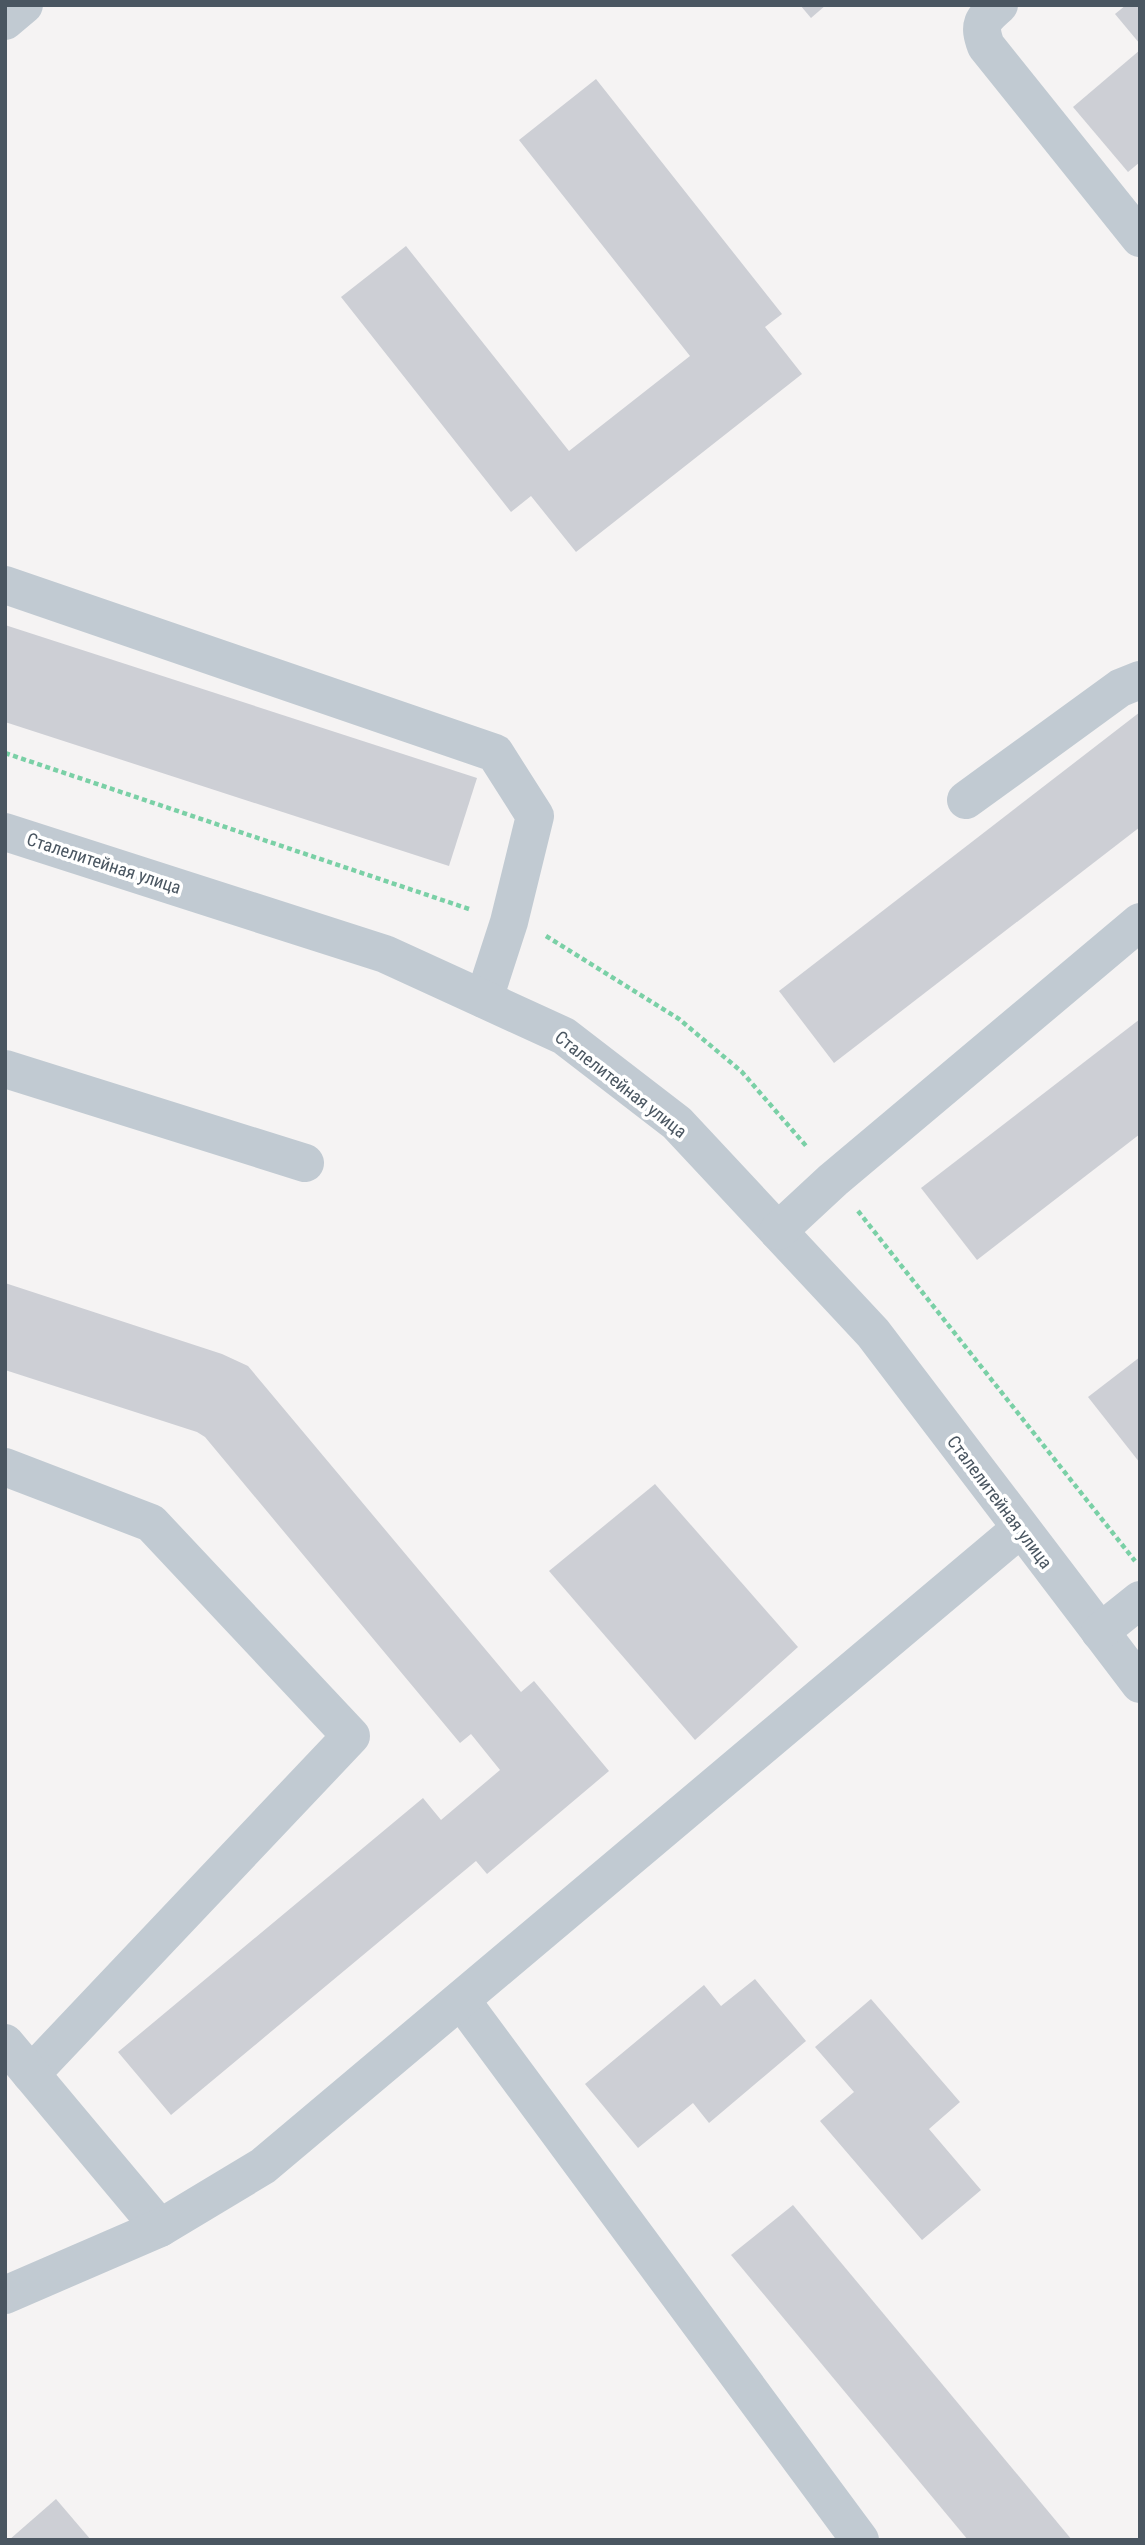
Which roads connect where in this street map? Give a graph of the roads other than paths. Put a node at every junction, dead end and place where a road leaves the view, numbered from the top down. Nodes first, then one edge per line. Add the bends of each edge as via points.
1 (24, 5) edge
2 (999, 5) edge
3 (5, 21) edge
4 (1140, 238) edge
5 (5, 585) edge
6 (1140, 680) edge
7 (967, 800) dead end
8 (5, 832) edge
9 (1140, 922) edge
10 (484, 999) junction
11 (5, 1069) edge
12 (305, 1163) dead end
13 (778, 1231) junction
14 (5, 1467) edge
15 (1020, 1529) junction
16 (1140, 1600) edge
17 (1100, 1632) junction
18 (1140, 1685) edge
19 (461, 2000) junction
20 (5, 2043) edge
21 (31, 2074) junction
22 (160, 2228) junction
23 (5, 2295) edge
24 (860, 2540) edge

1 - 3 street
2 - 4 street via 980,30 986,46
5 - 10 street via 495,753 535,816
6 - 7 street via 1120,688
8 - 10 street, Сталелитейная улица via 385,954
9 - 13 street
10 - 13 street, Сталелитейная улица via 564,1036 677,1123
11 - 12 street
13 - 15 street, Сталелитейная улица via 873,1333
14 - 21 street via 151,1523 351,1736
15 - 17 street, Сталелитейная улица
15 - 19 street
16 - 17 street
17 - 18 street, Сталелитейная улица
19 - 22 street via 263,2166
19 - 24 street
20 - 21 street
21 - 22 street
22 - 23 street

